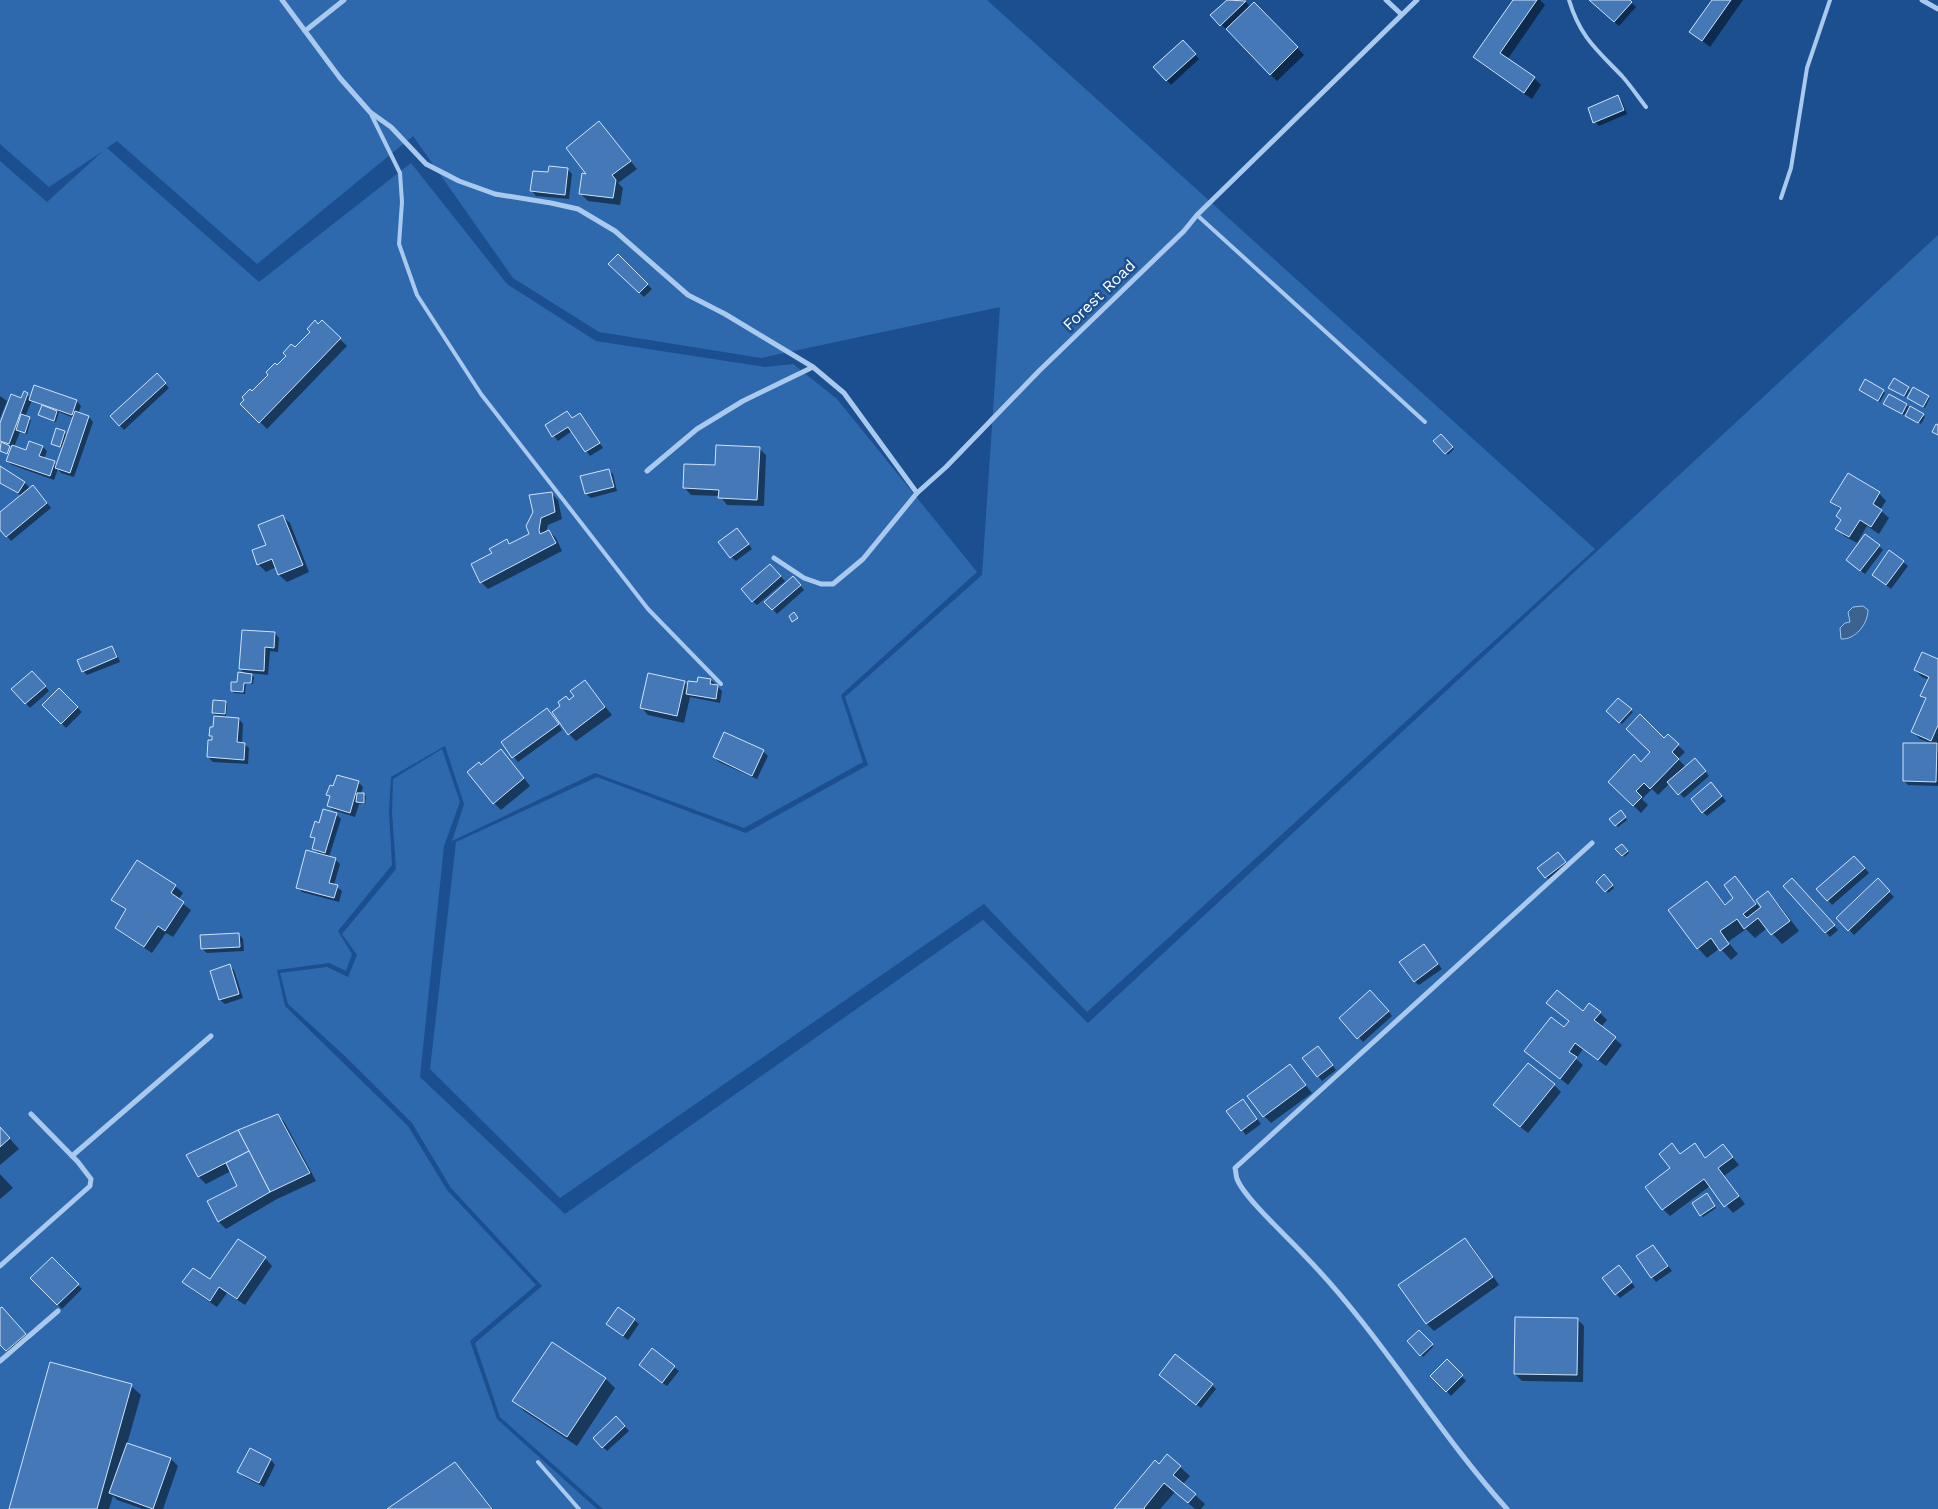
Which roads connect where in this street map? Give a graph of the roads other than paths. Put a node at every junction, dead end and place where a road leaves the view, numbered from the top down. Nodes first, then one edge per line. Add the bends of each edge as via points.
1 (282, 0) edge
2 (344, 0) edge
3 (1386, 0) edge
4 (1416, 0) edge
5 (1569, 0) edge
6 (1830, 0) edge
7 (1922, 0) edge
8 (1938, 9) edge
9 (1401, 14) junction
10 (305, 31) junction
11 (1646, 108) dead end
12 (370, 112) junction
13 (1781, 198) dead end
14 (1197, 215) junction
15 (812, 367) junction
16 (1425, 422) dead end
17 (647, 471) dead end
18 (917, 493) junction
19 (774, 558) dead end
20 (721, 684) dead end
21 (1592, 843) dead end
22 (211, 1036) dead end
23 (31, 1114) dead end
24 (72, 1156) junction
25 (0, 1266) edge
26 (58, 1311) dead end
27 (0, 1361) edge
28 (538, 1462) dead end
29 (579, 1509) edge
30 (1507, 1509) edge

1 - 10 street
2 - 10 street
3 - 9 street
4 - 9 street, Forest Road
5 - 11 lane via 1582,32
6 - 13 lane via 1807,68 1791,168
7 - 8 street
9 - 14 street, Forest Road
10 - 12 street
12 - 15 street via 391,127 426,164 459,181 496,194 578,209 615,232 688,295 726,314
12 - 20 lane via 400,173 399,244 417,295 481,394 648,608
14 - 16 lane
14 - 18 street, Forest Road
15 - 17 street via 743,401 697,429
15 - 18 street via 844,393
18 - 19 street, Forest Road via 863,559 833,584 804,578
21 - 30 street via 1236,1168 1236,1178 1245,1192 1310,1260 1359,1319 1480,1479
22 - 24 street
23 - 24 street
24 - 25 street via 91,1179 90,1186
26 - 27 street
28 - 29 lane

